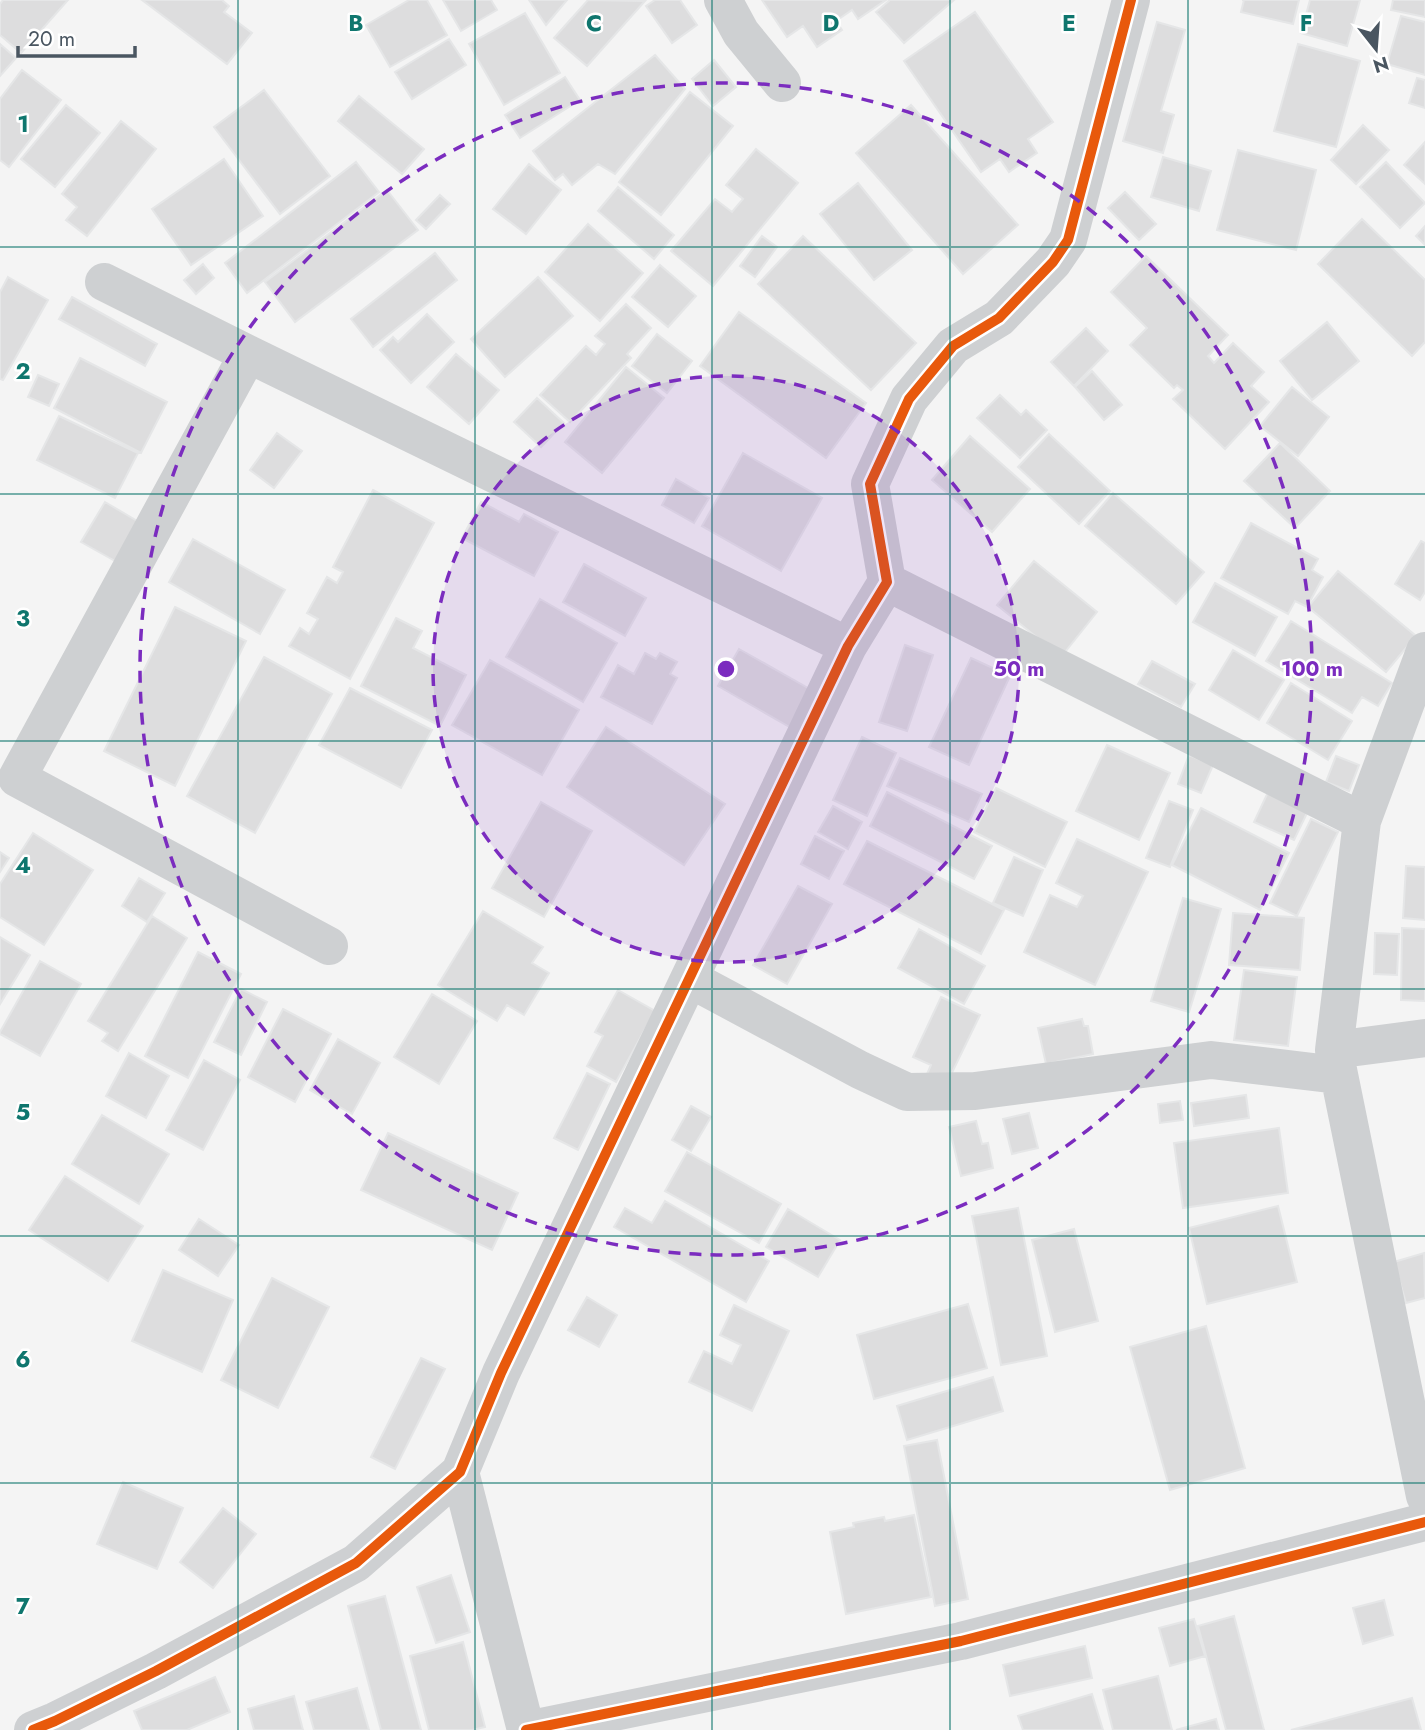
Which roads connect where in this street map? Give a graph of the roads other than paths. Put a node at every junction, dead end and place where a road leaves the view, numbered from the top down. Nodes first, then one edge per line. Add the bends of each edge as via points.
1 (723, 0) edge
2 (1131, 0) edge
3 (782, 83) dead end
4 (104, 282) dead end
5 (247, 354) junction
6 (887, 582) junction
7 (848, 646) junction
8 (1425, 651) edge
9 (1362, 821) junction
10 (329, 946) dead end
11 (690, 979) junction
12 (1425, 1038) edge
13 (1336, 1062) junction
14 (460, 1472) junction
15 (1425, 1496) edge
16 (1425, 1522) edge
17 (33, 1730) edge
18 (526, 1730) edge

1 - 3 street via 741,33
2 - 6 street via 1068,240 999,318 953,346 909,399 870,484
4 - 5 street
5 - 7 street
5 - 10 street via 17,778
6 - 7 street
6 - 9 street
7 - 11 street
8 - 9 street
9 - 13 street
11 - 13 street via 907,1093 975,1091 1211,1060
11 - 14 street via 501,1373
12 - 13 street
13 - 15 street
14 - 17 street via 356,1563 156,1671
14 - 18 street
16 - 18 street via 961,1641

